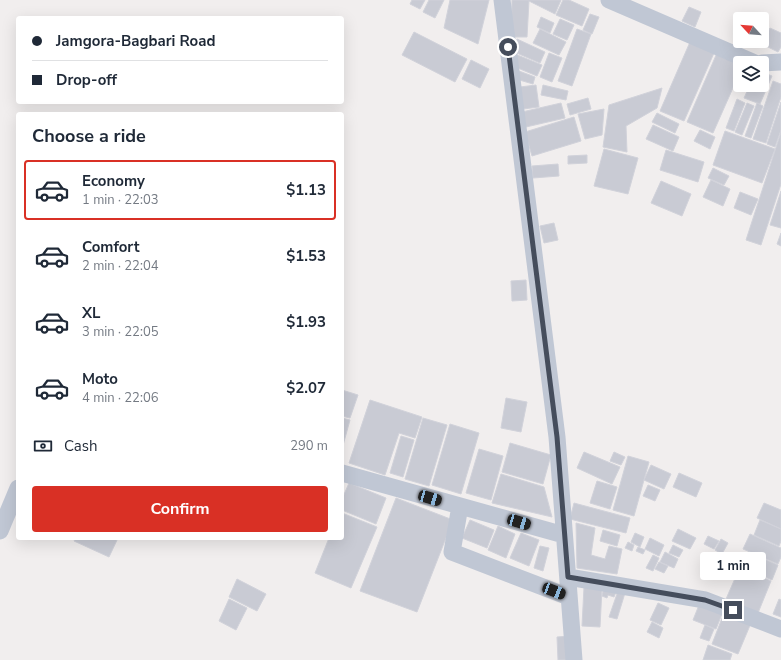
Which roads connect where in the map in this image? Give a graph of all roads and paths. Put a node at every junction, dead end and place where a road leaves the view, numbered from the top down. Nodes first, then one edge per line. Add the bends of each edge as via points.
1 (502, 0) edge
2 (609, 0) edge
3 (739, 56) edge
4 (781, 62) edge
5 (769, 63) edge
6 (344, 474) edge
7 (16, 493) edge
8 (460, 506) junction
9 (0, 531) edge
10 (564, 535) junction
11 (568, 577) junction
12 (569, 597) junction
13 (781, 629) edge
14 (574, 660) edge

1 - 10 street via 557,437
2 - 3 street
4 - 5 street
6 - 8 street
7 - 9 street
8 - 10 street
8 - 12 street via 452,552
10 - 11 street
11 - 12 street
11 - 13 street via 705,600
12 - 14 street

